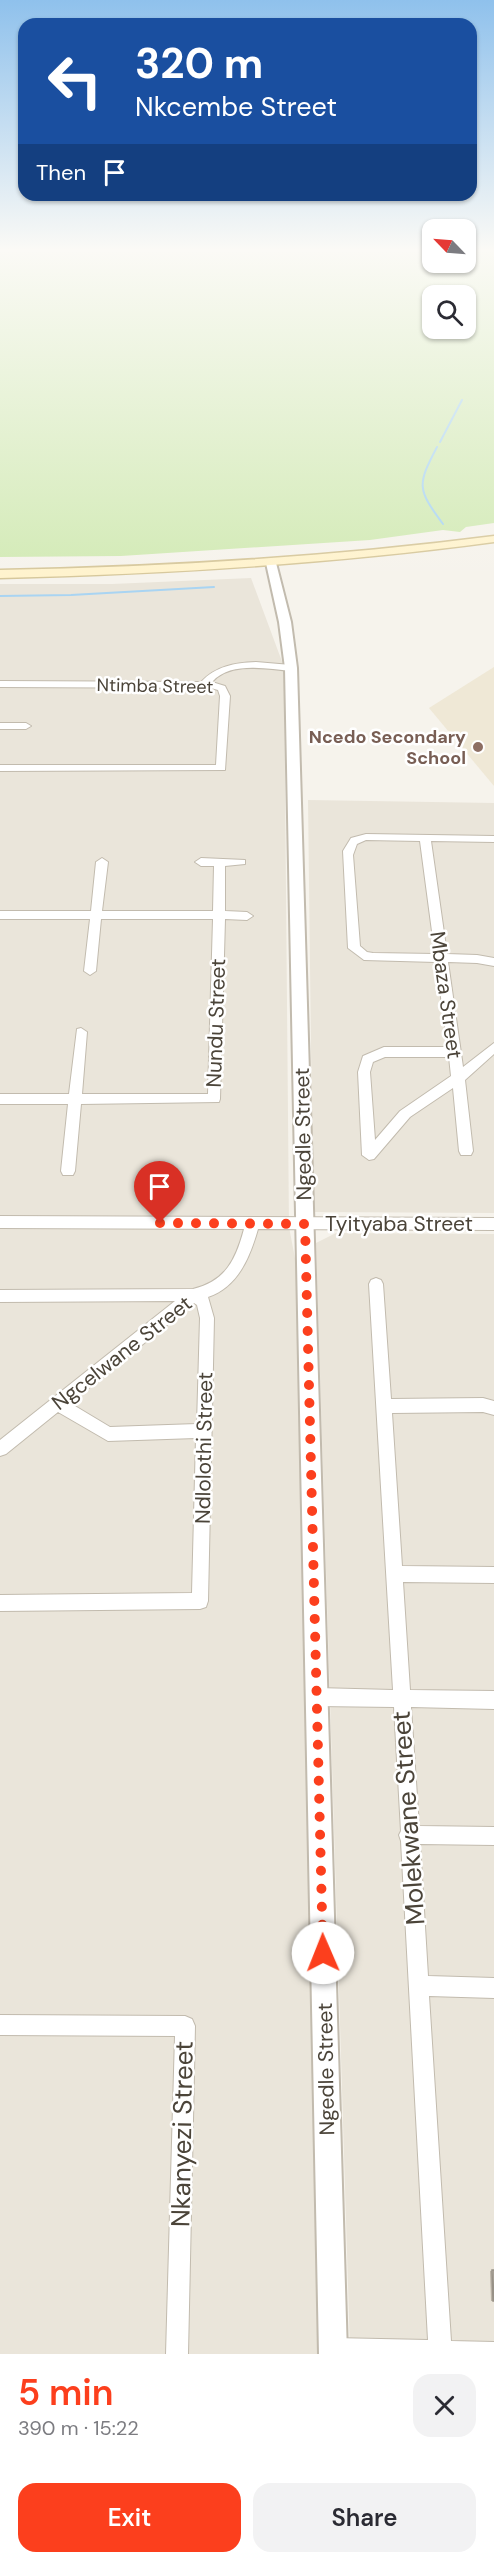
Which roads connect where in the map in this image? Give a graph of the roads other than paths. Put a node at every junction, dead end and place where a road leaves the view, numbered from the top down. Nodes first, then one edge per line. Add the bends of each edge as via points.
1 (494, 539) edge
2 (271, 563) junction
3 (0, 574) edge
4 (291, 668) junction
5 (0, 684) edge
6 (204, 685) junction
7 (0, 726) edge
8 (26, 726) dead end
9 (0, 768) edge
10 (425, 839) junction
11 (494, 839) edge
12 (102, 862) dead end
13 (201, 862) dead end
14 (220, 862) junction
15 (241, 862) dead end
16 (0, 915) edge
17 (95, 915) junction
18 (219, 915) junction
19 (247, 916) dead end
20 (441, 958) junction
21 (494, 962) edge
22 (90, 971) dead end
23 (81, 1032) dead end
24 (494, 1047) edge
25 (453, 1052) junction
26 (458, 1078) junction
27 (0, 1099) edge
28 (74, 1100) junction
29 (466, 1151) dead end
30 (68, 1171) dead end
31 (0, 1221) edge
32 (252, 1224) junction
33 (305, 1224) junction
34 (494, 1224) edge
35 (376, 1284) dead end
36 (193, 1295) junction
37 (0, 1296) edge
38 (57, 1403) junction
39 (384, 1406) junction
40 (494, 1408) edge
41 (204, 1431) junction
42 (0, 1449) edge
43 (395, 1574) junction
44 (494, 1575) edge
45 (0, 1603) edge
46 (317, 1697) junction
47 (400, 1700) junction
48 (494, 1700) edge
49 (408, 1835) junction
50 (494, 1836) edge
51 (418, 1986) junction
52 (494, 1988) edge
53 (0, 2025) edge
54 (333, 2351) edge
55 (440, 2353) edge
56 (494, 2353) edge
57 (177, 2354) edge

1 - 2 main road
2 - 3 main road
2 - 4 street, Ngedle Street
4 - 6 street via 225,668
4 - 33 street, Ngedle Street
5 - 6 street, Ntimba Street
6 - 9 street, Ntimba Street via 225,690 221,768
7 - 8 street
10 - 11 street
10 - 20 street, Mbaza Street
10 - 20 street via 366,837 350,844 354,948 364,956
12 - 17 street
13 - 14 street
14 - 15 street
14 - 18 street, Nundu Street
16 - 17 street
17 - 18 street
17 - 22 street
18 - 19 street
18 - 28 street, Nundu Street via 214,1098
20 - 21 street
20 - 25 street, Mbaza Street
23 - 28 street
24 - 26 street
25 - 26 street, Mbaza Street
25 - 26 street via 384,1052 367,1059 364,1072 369,1155 405,1114
26 - 29 street, Mbaza Street
27 - 28 street, Nundu Street
28 - 30 street
31 - 32 street, Tyityaba Street
32 - 33 street, Tyityaba Street
32 - 36 street, Ngcelwane Street via 245,1251 230,1274 215,1289
33 - 34 street, Tyityaba Street
33 - 46 street, Ngedle Street
35 - 39 street, Molekwane Street
36 - 37 street
36 - 38 street, Ngcelwane Street
36 - 41 street, Ndlolothi Street via 204,1302 207,1318
38 - 41 street via 108,1434
38 - 42 street, Ngcelwane Street
39 - 40 street
39 - 43 street, Molekwane Street
41 - 45 street, Ndlolothi Street via 200,1600
43 - 44 street
43 - 47 street, Molekwane Street
46 - 47 street
46 - 54 street, Ngedle Street
47 - 48 street
47 - 49 street, Molekwane Street
49 - 50 street
49 - 51 street, Molekwane Street
51 - 52 street
51 - 55 street, Molekwane Street
53 - 57 street, Nkanyezi Street via 185,2026
54 - 55 street
55 - 56 street

